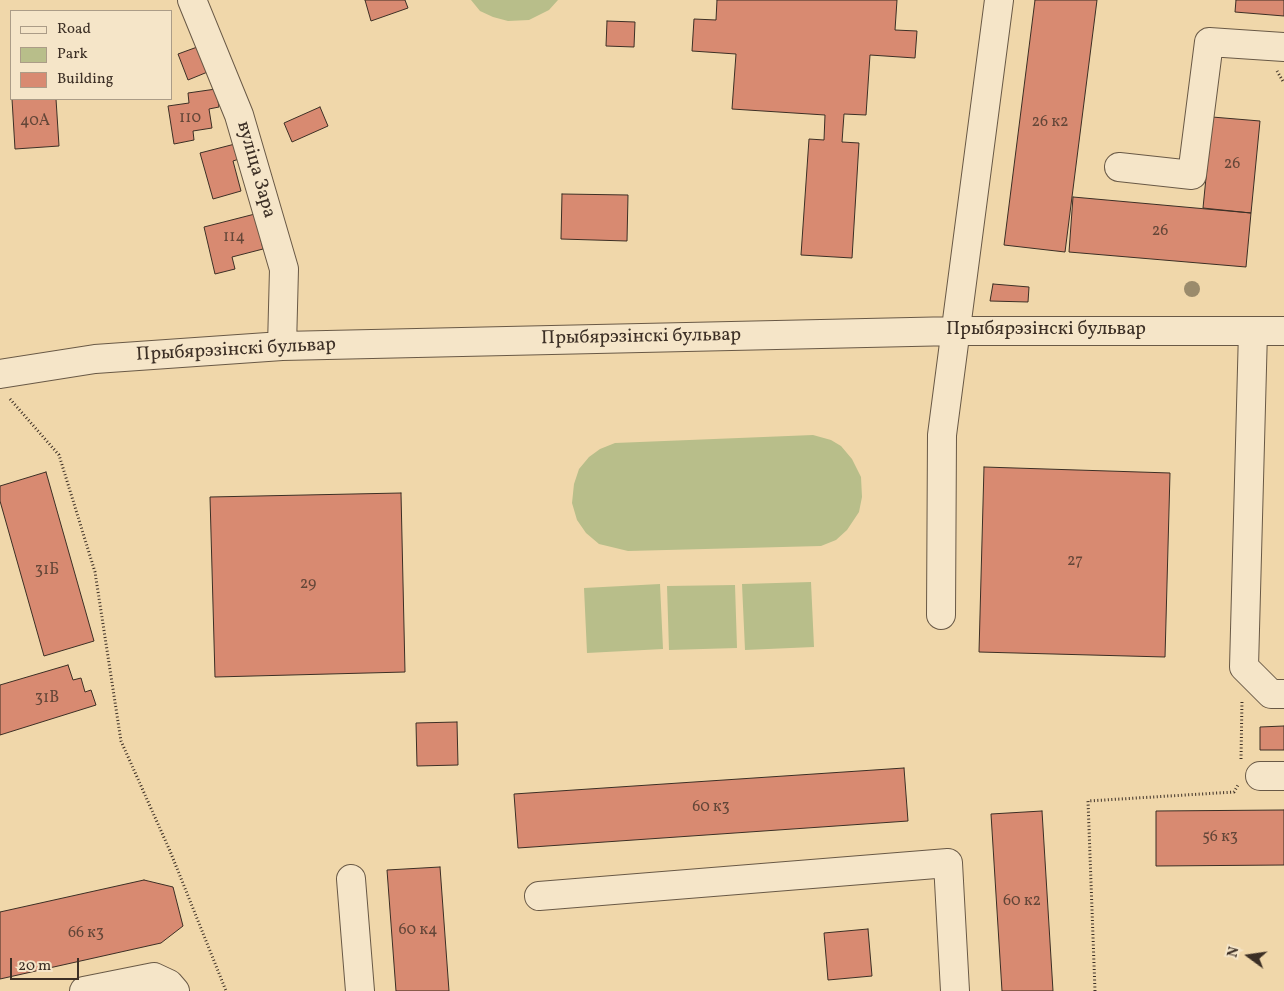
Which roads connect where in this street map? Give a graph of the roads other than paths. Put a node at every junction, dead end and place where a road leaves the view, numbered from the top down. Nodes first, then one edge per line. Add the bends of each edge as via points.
1 (192, 0) edge
2 (999, 0) edge
3 (1284, 47) edge
4 (1119, 167) dead end
5 (956, 331) junction
6 (1252, 331) junction
7 (1284, 331) edge
8 (282, 346) junction
9 (4, 386) edge
10 (941, 614) dead end
11 (1284, 694) edge
12 (350, 879) dead end
13 (539, 896) dead end
14 (84, 991) edge
15 (175, 991) edge
16 (360, 991) edge
17 (955, 991) edge

1 - 8 street, вуліца Зара via 239,115 284,269
2 - 5 street
3 - 4 street via 1209,42 1192,175
5 - 6 street, Прыбярэзінскі бульвар
5 - 8 street, Прыбярэзінскі бульвар
5 - 10 street via 942,435
6 - 7 street, Прыбярэзінскі бульвар
6 - 11 street via 1244,667 1272,694
8 - 9 street, Прыбярэзінскі бульвар via 95,359
12 - 16 street
13 - 17 street via 948,864
14 - 15 street via 154,977

